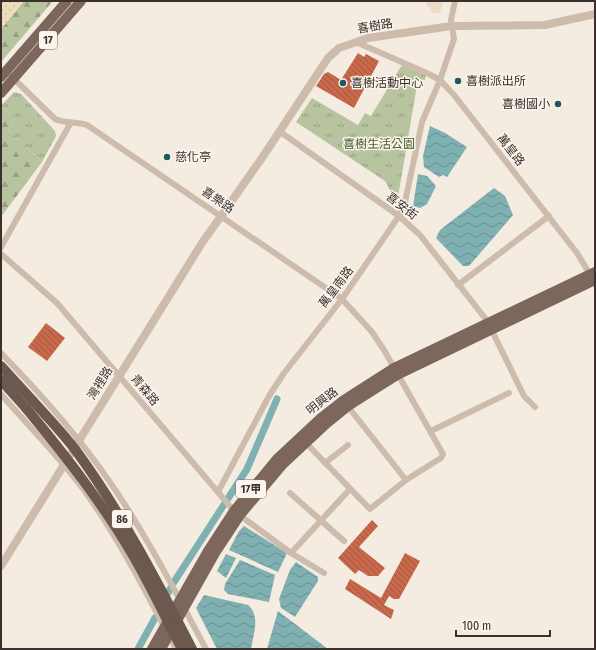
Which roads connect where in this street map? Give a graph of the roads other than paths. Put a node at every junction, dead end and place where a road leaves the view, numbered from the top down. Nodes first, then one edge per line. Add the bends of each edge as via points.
1 (67, 1) edge
2 (82, 1) edge
3 (455, 1) edge
4 (595, 14) edge
5 (452, 26) junction
6 (354, 41) junction
7 (7, 76) edge
8 (440, 80) junction
9 (1, 93) edge
10 (70, 124) junction
11 (279, 131) junction
12 (221, 215) junction
13 (399, 216) junction
14 (549, 216) junction
15 (1, 247) edge
16 (1, 254) edge
17 (594, 278) edge
18 (458, 285) junction
19 (342, 299) junction
20 (490, 326) junction
21 (1, 352) edge
22 (1, 366) edge
23 (396, 371) junction
24 (118, 376) junction
25 (1, 380) edge
26 (509, 393) dead end
27 (1, 394) edge
28 (346, 403) junction
29 (30, 405) junction
30 (535, 407) dead end
31 (431, 432) junction
32 (79, 440) junction
33 (305, 442) junction
34 (348, 444) dead end
35 (325, 463) junction
36 (63, 464) junction
37 (406, 480) junction
38 (350, 489) junction
39 (218, 492) junction
40 (290, 493) dead end
41 (236, 512) junction
42 (321, 521) junction
43 (344, 541) dead end
44 (291, 553) junction
45 (1, 566) edge
46 (324, 573) dead end
47 (182, 604) junction
48 (166, 632) junction
49 (152, 649) edge
50 (161, 649) edge
51 (176, 649) edge
52 (182, 649) edge
53 (192, 649) edge
54 (206, 649) edge

1 - 7 main road, 17
2 - 7 main road, 17
3 - 5 street
4 - 5 street, 喜樹路 via 545,25
5 - 6 street, 喜樹路
5 - 8 street via 454,39
6 - 8 street
6 - 11 street, 喜樹路 via 339,48 325,62
7 - 9 main road, 17
7 - 10 street, 喜樂路 via 55,119
8 - 13 street, 萬皇南路 via 422,122 405,202
8 - 14 street, 萬皇路
10 - 12 street, 喜樂路 via 87,125
10 - 15 street
11 - 12 street, 喜樹路
11 - 13 street, 喜安街
12 - 19 street, 喜樂路
12 - 24 street, 灣裡路
13 - 18 street, 喜安街 via 417,232
13 - 19 street, 萬皇南路
14 - 17 street, 萬皇路
14 - 18 street
16 - 24 street, 青森路 via 57,304
17 - 20 main road, 明興路 / 17甲
18 - 20 street, 喜安街
19 - 23 street, 喜樂路 via 372,332
19 - 39 street, 萬皇南路 via 269,396
20 - 23 main road, 明興路 / 17甲
20 - 30 street, 喜安街 via 524,396
21 - 32 street
22 - 29 highway, 86
23 - 28 main road, 明興路 / 17甲
23 - 31 street, 喜樂路
24 - 32 street, 灣裡路
24 - 39 street, 青森路
25 - 29 highway, 86
26 - 31 street
27 - 36 street
28 - 33 main road, 明興路 / 17甲
28 - 37 street
28 - 41 main road, 明興路 / 17甲 via 300,436 277,459
29 - 52 highway, 86, bridge via 103,507 132,553
29 - 53 highway, 86, bridge via 76,451 110,500 139,548
31 - 37 street, 喜樂路 via 442,450 441,458
32 - 36 street, 灣裡路
32 - 47 street via 143,532
33 - 35 street
33 - 41 main road, 明興路 / 17甲
34 - 35 street
35 - 38 street
36 - 45 street, 灣裡路
36 - 48 street via 86,494 131,565
37 - 38 street via 370,509
38 - 42 street
39 - 41 street, 青森路
40 - 42 street
41 - 44 street, 青森路
41 - 47 main road, 明興路 / 17甲
42 - 43 street
42 - 44 street
44 - 46 street, 青森路
47 - 48 main road, 明興路 / 17甲
47 - 54 street
48 - 49 main road, 明興路 / 17甲
48 - 50 main road, 明興路 / 17甲
48 - 51 street

